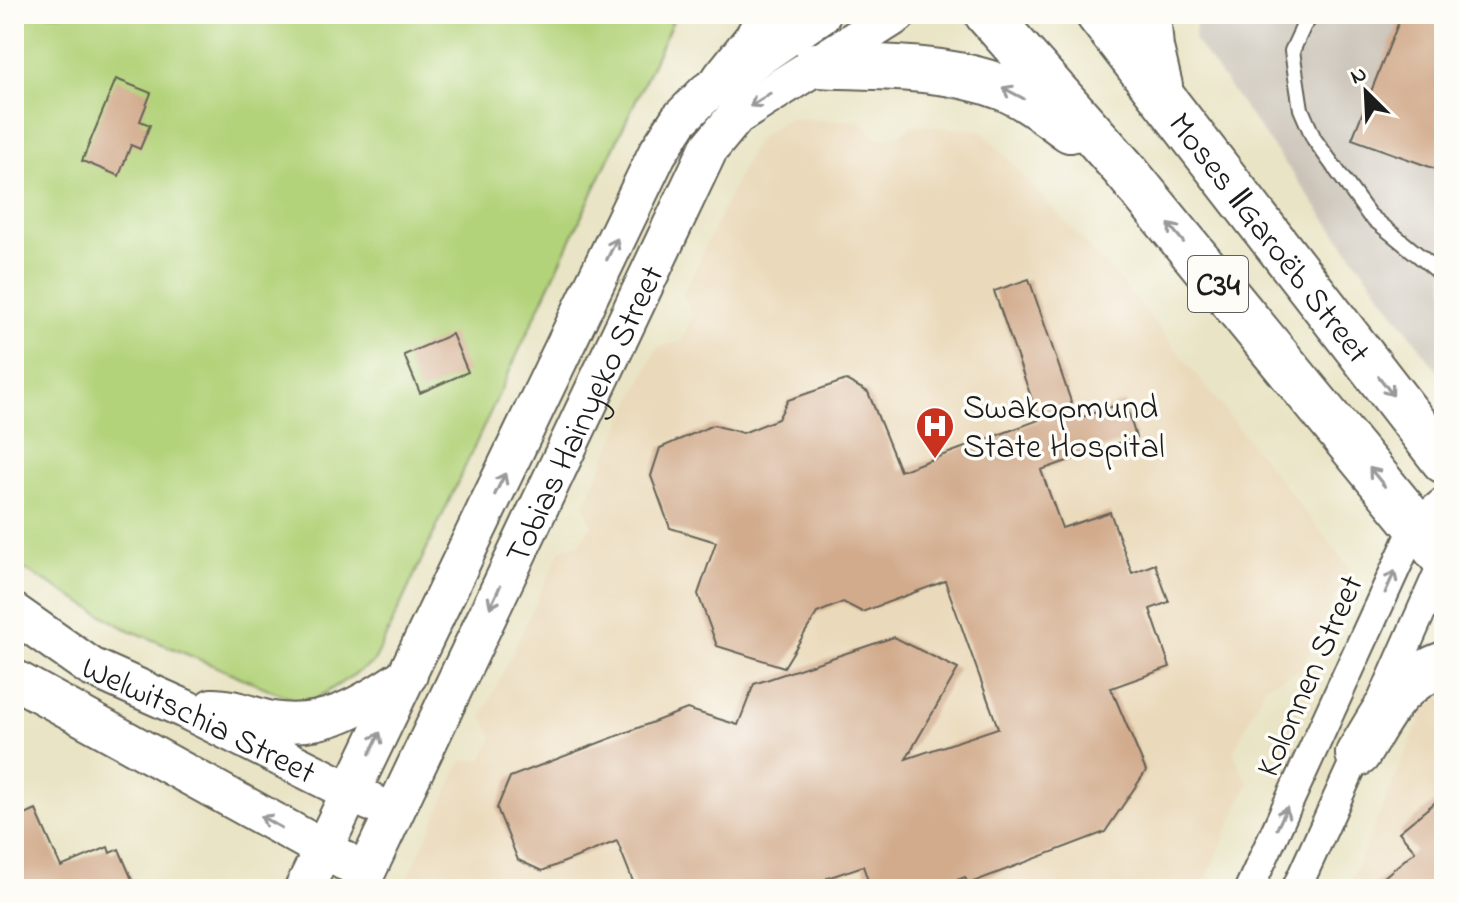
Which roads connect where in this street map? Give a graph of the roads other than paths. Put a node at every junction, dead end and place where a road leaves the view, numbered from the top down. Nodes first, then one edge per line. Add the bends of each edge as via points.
1 (771, 14) edge
2 (821, 14) edge
3 (897, 14) edge
4 (987, 14) edge
5 (1098, 14) edge
6 (1148, 14) edge
7 (1314, 14) edge
8 (816, 65) junction
9 (724, 80) junction
10 (1162, 93) junction
11 (1124, 169) junction
12 (1444, 276) edge
13 (1444, 461) edge
14 (1430, 513) edge
15 (1444, 559) edge
16 (14, 613) edge
17 (1444, 664) edge
18 (408, 674) junction
19 (14, 679) edge
20 (185, 709) junction
21 (1358, 754) junction
22 (350, 793) junction
23 (394, 811) junction
24 (321, 850) junction
25 (362, 880) edge
26 (304, 889) edge
27 (1249, 889) edge
28 (1296, 889) edge

1 - 9 main road
2 - 9 street, Tobias Hainyeko Street
3 - 8 street, Tobias Hainyeko Street
4 - 11 main road, Moses ǁGaroëb Street / C34
5 - 10 main road, Moses ǁGaroëb Street / C34
6 - 10 main road
7 - 12 lane via 1292,51 1301,109 1314,139 1369,215
11 -> 8 main road via 1004,87 967,76
8 -> 23 street, Tobias Hainyeko Street via 736,116 708,150
18 -> 9 street, Tobias Hainyeko Street via 657,154 679,120
10 -> 13 main road, Moses ǁGaroëb Street / C34
14 -> 11 main road, Moses ǁGaroëb Street / C34
14 - 15 main road, Moses ǁGaroëb Street / C34
27 -> 14 street, Kolonnen Street
15 - 21 street
16 - 20 street, Welwitschia Street via 91,667
17 - 21 main road via 1398,690
18 - 20 street via 351,710 313,723 272,721 218,707
22 -> 18 street, Tobias Hainyeko Street
24 -> 19 street, Welwitschia Street
20 - 22 street, Welwitschia Street
21 - 28 street
22 - 23 street, Welwitschia Street
22 - 24 street, Tobias Hainyeko Street
23 - 25 street, Tobias Hainyeko Street
24 - 25 street, Welwitschia Street
24 - 26 street, Tobias Hainyeko Street

